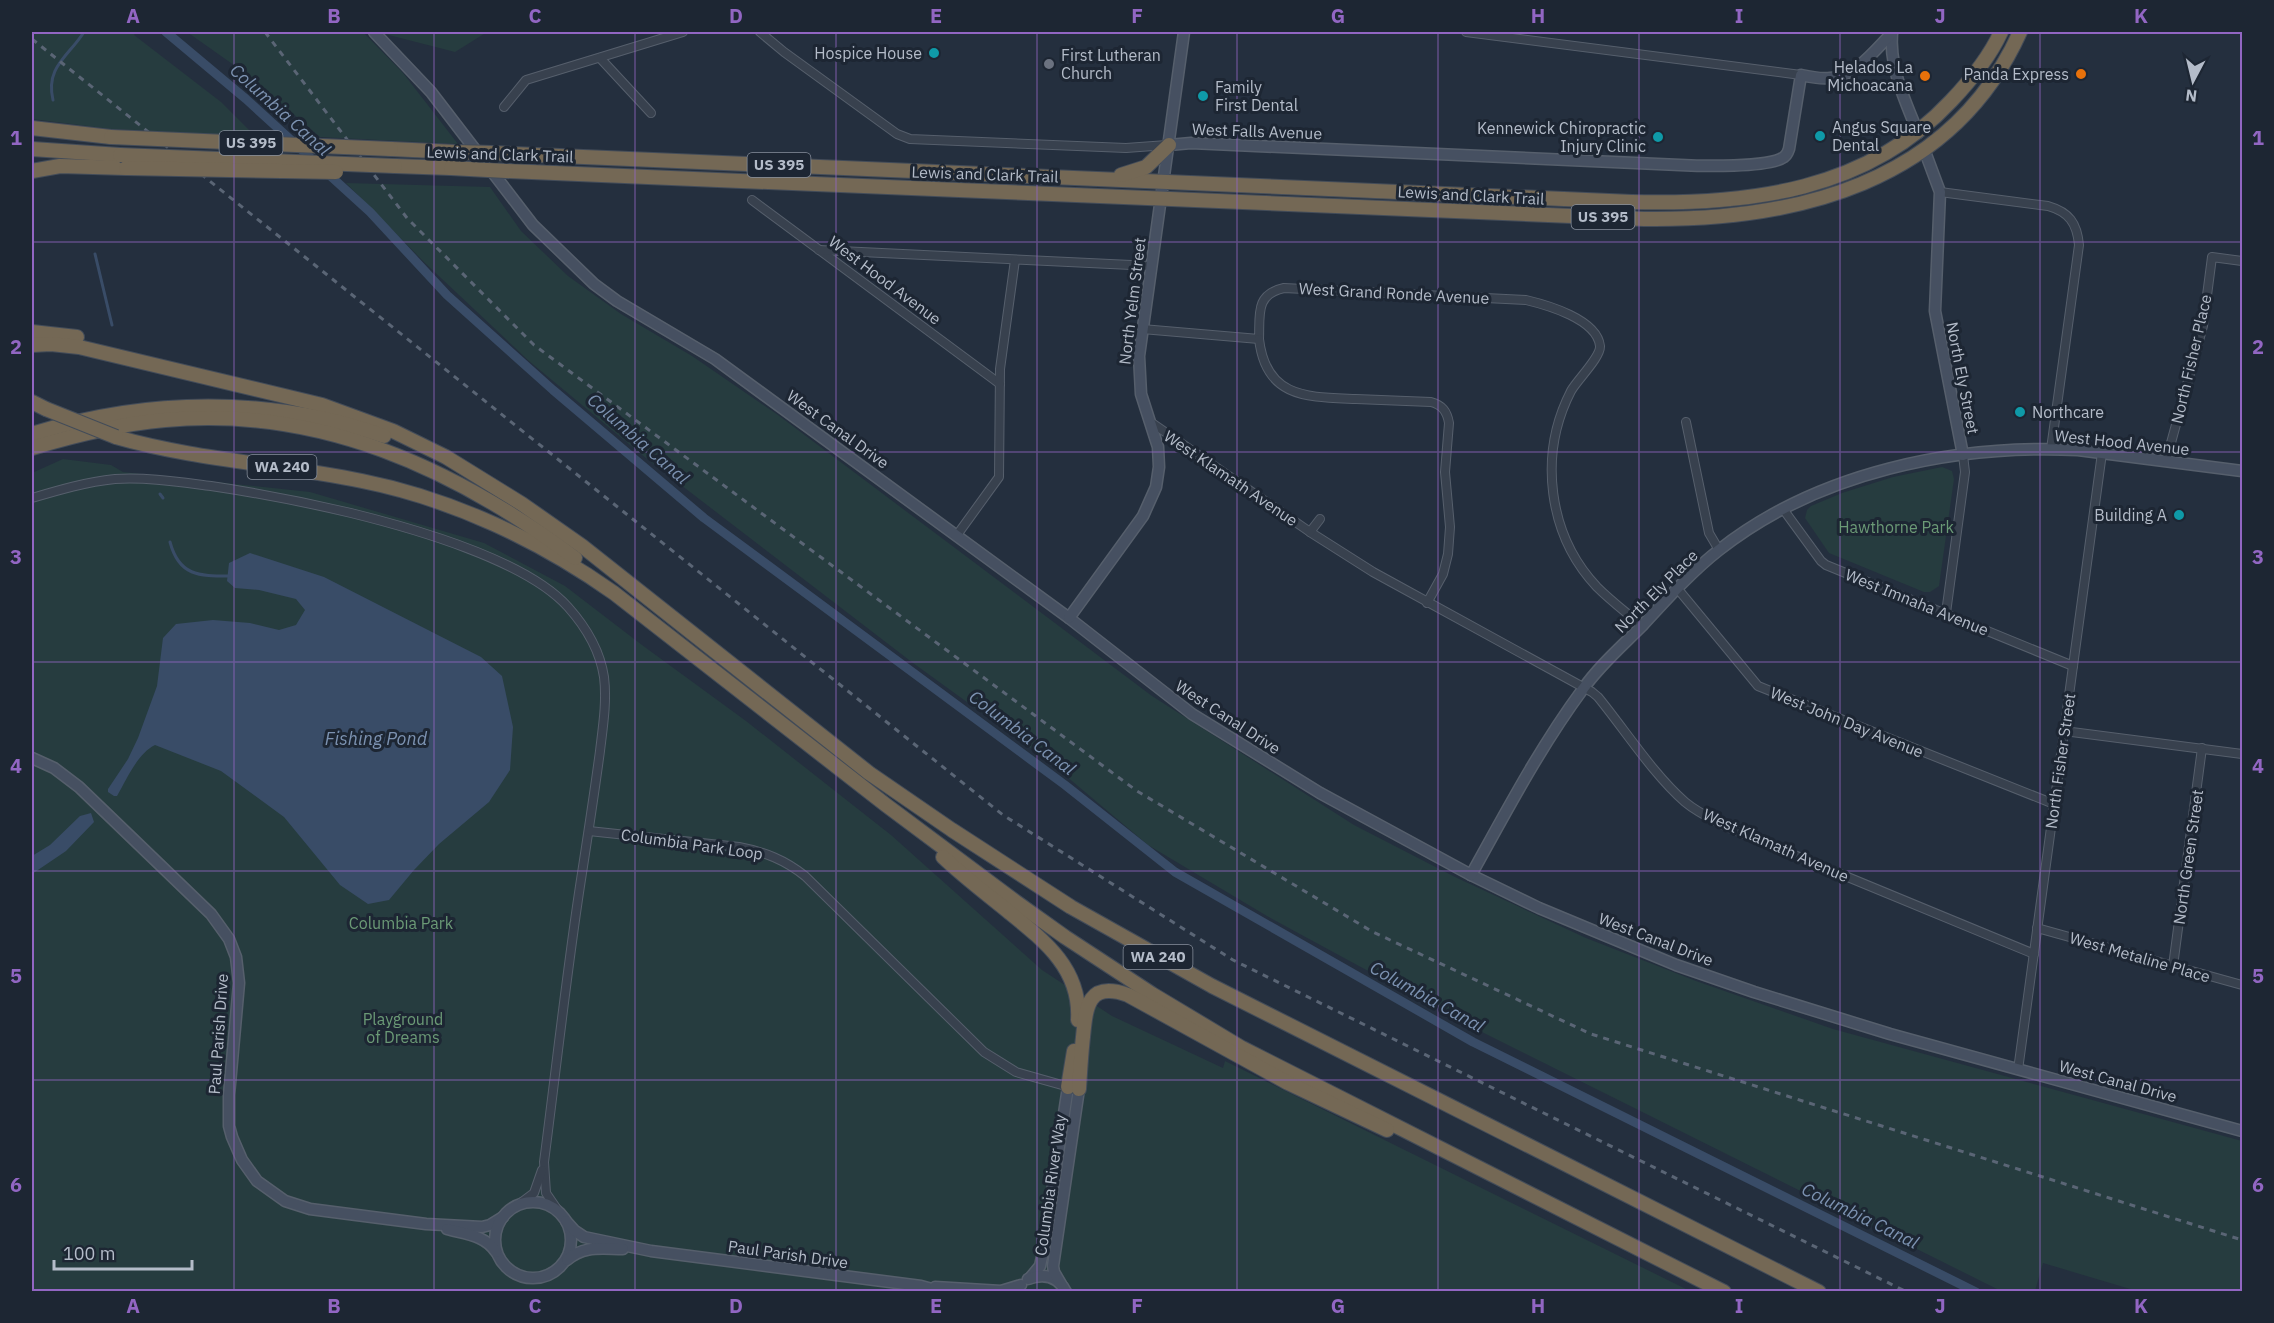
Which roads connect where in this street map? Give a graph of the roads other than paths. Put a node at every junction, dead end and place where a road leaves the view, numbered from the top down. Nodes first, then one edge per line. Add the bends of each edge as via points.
1 (374, 32) edge
2 (683, 32) edge
3 (760, 32) edge
4 (1184, 32) edge
5 (1466, 32) edge
6 (1892, 32) edge
7 (2001, 32) edge
8 (2020, 32) edge
9 (600, 58) junction
10 (1801, 75) junction
11 (504, 107) dead end
12 (651, 113) dead end
13 (32, 128) edge
14 (1918, 133) junction
15 (32, 135) edge
16 (111, 137) junction
17 (1169, 145) junction
18 (1924, 149) junction
19 (32, 150) edge
20 (395, 166) junction
21 (32, 171) edge
22 (1108, 179) junction
23 (1163, 181) junction
24 (1940, 192) junction
25 (1161, 198) junction
26 (752, 200) dead end
27 (819, 250) junction
28 (1015, 260) junction
29 (2242, 261) edge
30 (1152, 266) junction
31 (1142, 329) junction
32 (32, 332) edge
33 (1259, 339) junction
34 (32, 345) edge
35 (199, 375) junction
36 (1000, 384) junction
37 (32, 402) edge
38 (1686, 422) dead end
39 (1152, 423) junction
40 (32, 434) edge
41 (32, 448) edge
42 (2052, 449) junction
43 (2102, 453) junction
44 (1963, 455) junction
45 (2166, 461) junction
46 (2242, 471) edge
47 (32, 498) edge
48 (1783, 509) junction
49 (1320, 519) dead end
50 (555, 527) junction
51 (1311, 532) junction
52 (957, 535) junction
53 (1719, 550) junction
54 (1677, 588) junction
55 (1427, 603) junction
56 (636, 610) junction
57 (1946, 613) junction
58 (1069, 618) junction
59 (1642, 626) junction
60 (2073, 666) junction
61 (1584, 687) junction
62 (2064, 731) junction
63 (2202, 748) junction
64 (2242, 754) edge
65 (32, 758) edge
66 (2054, 804) junction
67 (886, 805) junction
68 (589, 831) junction
69 (1471, 875) junction
70 (2037, 928) junction
71 (2034, 954) junction
72 (2173, 966) junction
73 (2242, 985) edge
74 (2018, 1070) junction
75 (1073, 1088) junction
76 (2242, 1131) edge
77 (544, 1162) junction
78 (1479, 1167) junction
79 (518, 1205) junction
80 (559, 1212) junction
81 (503, 1217) junction
82 (567, 1221) junction
83 (426, 1224) junction
84 (651, 1251) junction
85 (499, 1256) junction
86 (565, 1262) junction
87 (1030, 1278) junction
88 (921, 1287) junction
89 (1019, 1288) edge
90 (1063, 1288) edge
91 (943, 1292) edge
92 (1724, 1292) edge
93 (1819, 1292) edge

1 - 52 street, West Canal Drive via 431,92 532,225 580,271 617,301 715,359
2 - 9 street
3 - 17 street, West Falls Avenue via 888,127 910,139 1123,148
4 - 17 street, North Yelm Street
5 - 10 street
6 - 10 street via 1842,76
6 - 14 street via 1894,69
7 - 14 highway, US 395 via 1971,79
8 - 18 highway, US 395 via 1971,107
9 - 11 street via 526,80
9 - 12 street
10 - 17 street, West Falls Avenue via 1786,155 1764,162 1696,165
13 - 16 highway
14 - 23 highway, Lewis and Clark Trail / US 395 via 1870,164 1829,180 1792,190 1717,200 1632,202
15 - 16 highway, Lewis and Clark Trail / US 395
16 - 22 highway, Lewis and Clark Trail / US 395, bridge
17 - 22 highway via 1142,169
17 - 23 street, North Yelm Street
18 - 24 street, North Ely Street
18 - 25 highway, Lewis and Clark Trail / US 395 via 1874,180 1833,196 1775,210 1710,218 1644,219
19 - 20 highway, Lewis and Clark Trail / US 395, bridge
20 - 21 highway, bridge via 325,172 60,166
20 - 25 highway, Lewis and Clark Trail / US 395, bridge
22 - 23 highway, Lewis and Clark Trail / US 395
23 - 25 street, North Yelm Street
24 - 42 street via 2048,206 2070,217 2076,228 2079,245
24 - 44 street, North Ely Street via 1935,311
25 - 30 street, North Yelm Street
26 - 27 street, West Hood Avenue
27 - 28 street
27 - 36 street, West Hood Avenue
28 - 30 street
28 - 36 street
29 - 45 street, North Fisher Place via 2212,257 2203,326
30 - 31 street, North Yelm Street
31 - 33 street
31 - 39 street, North Yelm Street via 1139,379
32 - 35 highway via 80,338
33 - 55 street via 1270,374 1293,393 1431,402 1444,409 1449,423 1445,472 1450,541 1443,574
33 - 59 street, West Grand Ronde Avenue via 1263,298 1284,288 1526,300 1576,318 1594,332 1599,343 1597,355 1571,392 1557,425 1551,459 1554,499 1564,535 1583,570
34 - 35 highway, WA 240 via 70,345
35 - 50 highway, WA 240 via 314,403 393,431 452,460
36 - 52 street via 999,477
37 - 56 highway, WA 240, bridge via 116,437 193,455 365,481 429,499 534,544
38 - 53 street via 1709,533
39 - 51 street, West Klamath Avenue
39 - 58 street, North Yelm Street via 1158,458 1153,496 1128,538
40 - 50 highway via 109,414 167,407 246,407 296,413 362,429 416,449 478,480
41 - 56 highway via 168,419 270,422 342,436 412,460 489,500 566,552
42 - 43 street, West Hood Avenue
42 - 44 street, West Hood Avenue
43 - 45 street, West Hood Avenue
43 - 60 street, North Fisher Street
44 - 48 street, North Ely Place via 1882,470
44 - 57 street, North Ely Street via 1965,472
45 - 46 street, West Hood Avenue
47 - 68 street via 121,479 162,479 227,489 389,523 491,559 531,578 574,614 602,666 604,716
48 - 53 street, North Ely Place
48 - 57 street, West Imnaha Avenue via 1826,565
49 - 51 street, West Klamath Avenue
50 - 93 highway, WA 240 via 869,773 1071,907 1242,1001
51 - 55 street, West Klamath Avenue
52 - 58 street, West Canal Drive
53 - 54 street, North Ely Place
54 - 59 street, North Ely Place
54 - 66 street, West John Day Avenue via 1758,686
55 - 61 street, West Klamath Avenue
56 - 67 highway, WA 240
57 - 60 street, West Imnaha Avenue
58 - 69 street, West Canal Drive via 1192,714 1320,793
59 - 61 street, North Ely Place
60 - 62 street, North Fisher Street
61 - 69 street, North Ely Place via 1534,763
61 - 71 street, West Klamath Avenue via 1598,697 1670,788 1707,817
62 - 63 street
62 - 66 street, North Fisher Street
63 - 64 street
63 - 72 street, North Green Street
65 - 83 street, Paul Parish Drive via 62,773 92,800 211,914 229,939 239,983 230,1126 249,1171 266,1188 297,1206
66 - 70 street, North Fisher Street
67 - 75 highway via 1034,933 1065,966 1076,991 1078,1009
67 - 78 highway, WA 240 via 1065,937 1152,994 1242,1048
68 - 75 street, Columbia Park Loop via 739,847 778,858 805,876 984,1052 1016,1072
68 - 77 street
69 - 74 street, West Canal Drive via 1539,908 1676,964 1825,1015
70 - 71 street, North Fisher Street
70 - 72 street, West Metaline Place
71 - 74 street, North Fisher Street
72 - 73 street, West Metaline Place
74 - 76 street, West Canal Drive
75 - 78 highway via 1087,1006 1101,992 1118,992 1369,1123
75 - 87 street, Columbia River Way via 1041,1263
75 - 90 street, Columbia River Way via 1053,1266
77 - 79 street via 534,1193
77 - 80 street via 546,1193
78 - 92 highway, WA 240
79 - 80 street via 536,1202
79 - 81 street
80 - 82 street
81 - 83 street, Paul Parish Drive via 485,1227
81 - 85 street via 495,1237
82 - 84 street, Paul Parish Drive via 584,1237
82 - 86 street via 572,1239
83 - 85 street, Paul Parish Drive via 479,1237
84 - 86 street, Paul Parish Drive via 587,1249
84 - 88 street, Paul Parish Drive
85 - 86 street via 512,1272 531,1278 550,1274
87 - 89 street
87 - 90 street via 1046,1276
88 - 89 street, Paul Parish Drive via 1001,1291
88 - 91 street, Paul Parish Drive

